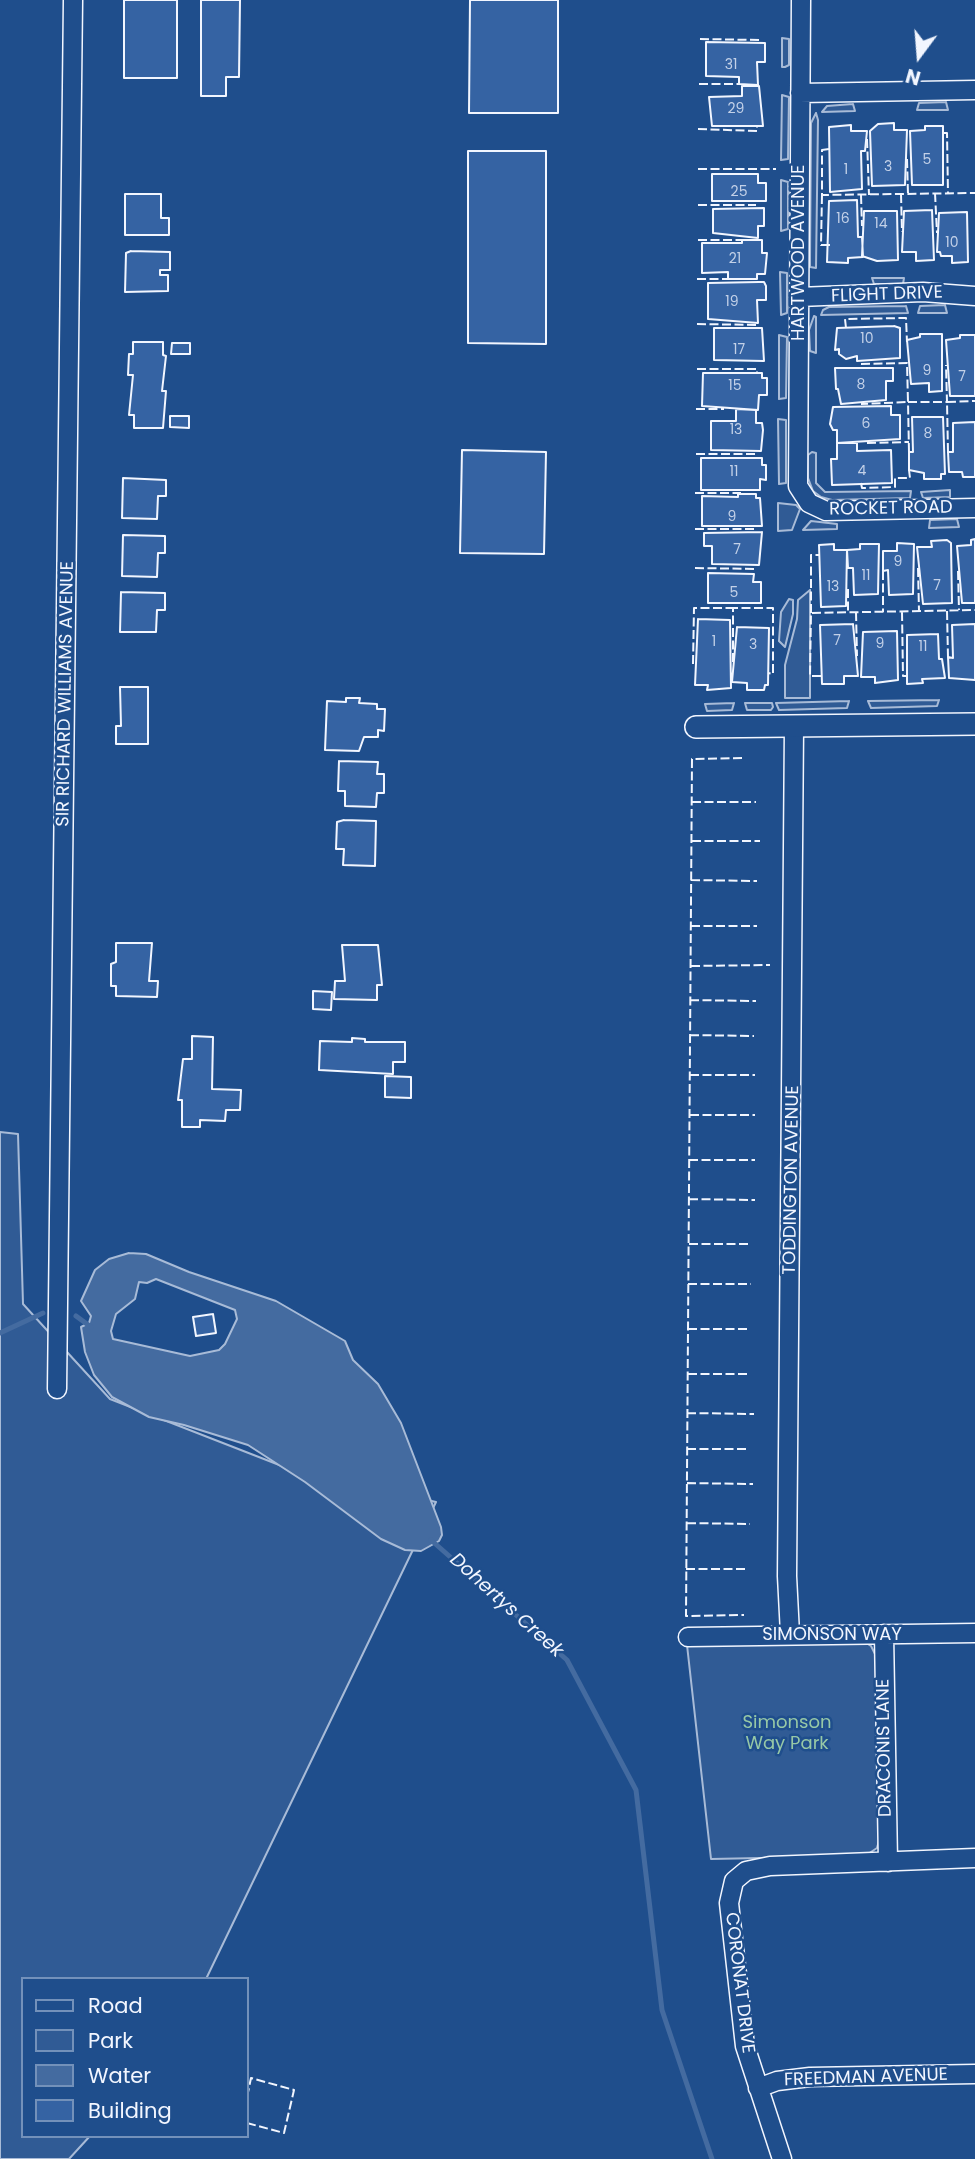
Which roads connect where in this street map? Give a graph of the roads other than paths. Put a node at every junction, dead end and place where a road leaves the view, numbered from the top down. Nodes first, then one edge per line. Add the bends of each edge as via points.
1 (73, 0) edge
2 (801, 0) edge
3 (975, 90) edge
4 (800, 93) junction
5 (975, 296) edge
6 (799, 297) junction
7 (809, 503) joint
8 (975, 508) edge
9 (975, 724) edge
10 (793, 726) junction
11 (695, 727) dead end
12 (57, 1389) dead end
13 (975, 1633) edge
14 (790, 1634) junction
15 (884, 1634) junction
16 (688, 1637) dead end
17 (975, 1857) edge
18 (888, 1862) junction
19 (975, 2074) edge
20 (758, 2088) junction
21 (782, 2159) edge

1 - 12 street, SIR RICHARD WILLIAMS AVENUE
2 - 4 street, HARTWOOD AVENUE
3 - 4 street
4 - 6 street, HARTWOOD AVENUE
5 - 6 street, FLIGHT DRIVE via 923,292
6 - 7 street, HARTWOOD AVENUE via 797,475
7 - 8 street, ROCKET ROAD via 826,511
9 - 10 street
10 - 11 street
10 - 14 street, TODDINGTON AVENUE
13 - 15 street, SIMONSON WAY
14 - 15 street, SIMONSON WAY
14 - 16 street, SIMONSON WAY
15 - 18 street, DRACONIS LANE
17 - 18 street, CORONAT DRIVE
18 - 20 street, CORONAT DRIVE via 762,1867 746,1871 734,1881 729,1903 742,2030
19 - 20 street, FREEDMAN AVENUE via 810,2077
20 - 21 street, CORONAT DRIVE

